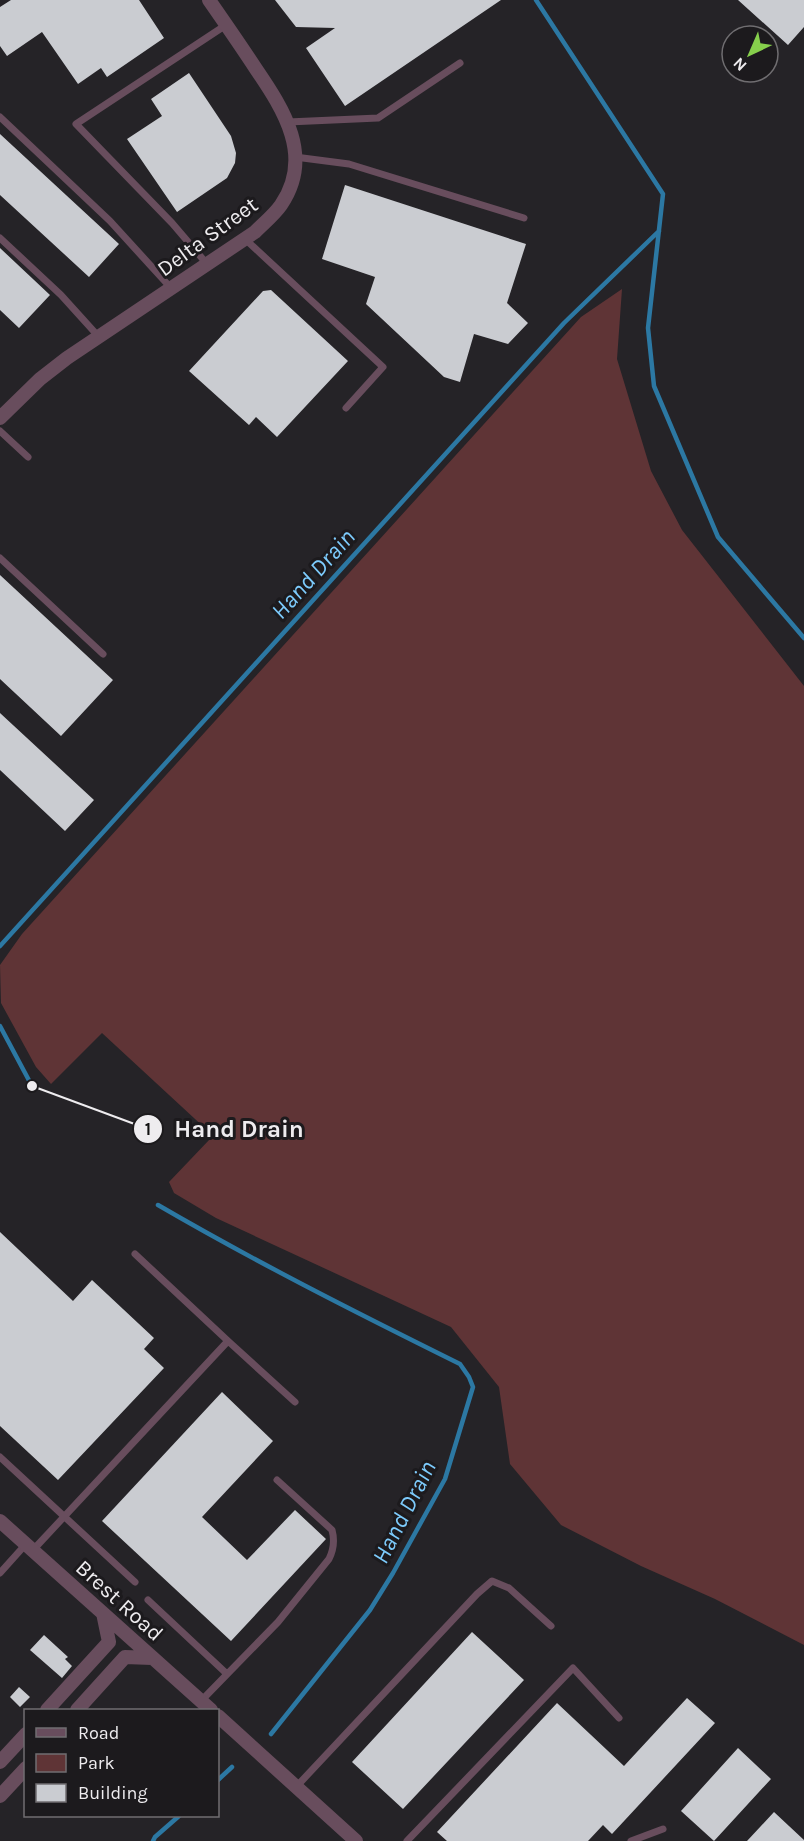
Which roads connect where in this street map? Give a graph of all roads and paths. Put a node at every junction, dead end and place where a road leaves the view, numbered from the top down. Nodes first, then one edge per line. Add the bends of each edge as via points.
1 (212, 1) edge
2 (226, 25) junction
3 (460, 63) dead end
4 (0, 117) edge
5 (288, 122) junction
6 (295, 157) junction
7 (524, 218) dead end
8 (0, 238) edge
9 (245, 239) junction
10 (207, 264) junction
11 (171, 288) junction
12 (99, 337) junction
13 (346, 408) dead end
14 (0, 418) edge
15 (0, 432) edge
16 (28, 457) dead end
17 (0, 558) edge
18 (103, 654) dead end
19 (135, 1254) dead end
20 (228, 1341) junction
21 (295, 1402) dead end
22 (0, 1457) edge
23 (277, 1480) dead end
24 (64, 1516) junction
25 (0, 1521) edge
26 (29, 1547) junction
27 (0, 1573) edge
28 (135, 1582) dead end
29 (148, 1600) dead end
30 (103, 1613) junction
31 (550, 1626) dead end
32 (152, 1658) junction
33 (227, 1674) junction
34 (206, 1706) edge
35 (49, 1709) edge
36 (78, 1709) edge
37 (219, 1717) edge
38 (619, 1718) dead end
39 (24, 1736) edge
40 (0, 1762) edge
41 (24, 1770) edge
42 (296, 1787) junction
43 (0, 1796) edge
44 (663, 1829) dead end
45 (356, 1841) edge
46 (407, 1841) edge
47 (631, 1841) edge

1 - 2 street, Delta Street
2 - 5 street, Delta Street
2 - 10 lane via 76,124
3 - 5 lane via 378,118
4 - 11 lane via 110,221
5 - 6 street, Delta Street
6 - 7 lane via 349,164
6 - 9 street, Delta Street via 293,179 280,206
8 - 12 lane
9 - 10 street, Delta Street
9 - 13 lane via 383,367
10 - 11 street, Delta Street
11 - 12 street, Delta Street
12 - 14 street, Delta Street via 40,379
15 - 16 lane
17 - 18 lane
19 - 20 lane
20 - 21 lane
20 - 24 lane
22 - 24 lane
23 - 33 lane via 332,1530 333,1550 278,1622
24 - 26 lane
24 - 28 lane
25 - 26 street, Brest Road
26 - 27 lane
26 - 30 street, Brest Road
29 - 33 lane
30 - 32 street, Brest Road
30 - 35 street via 110,1642
31 - 42 lane via 509,1588 492,1581
32 - 34 street, Brest Road
32 - 36 street via 125,1657
33 - 34 lane
37 - 42 street
38 - 46 lane via 573,1668
39 - 40 street
41 - 43 street
42 - 45 street
44 - 47 lane

